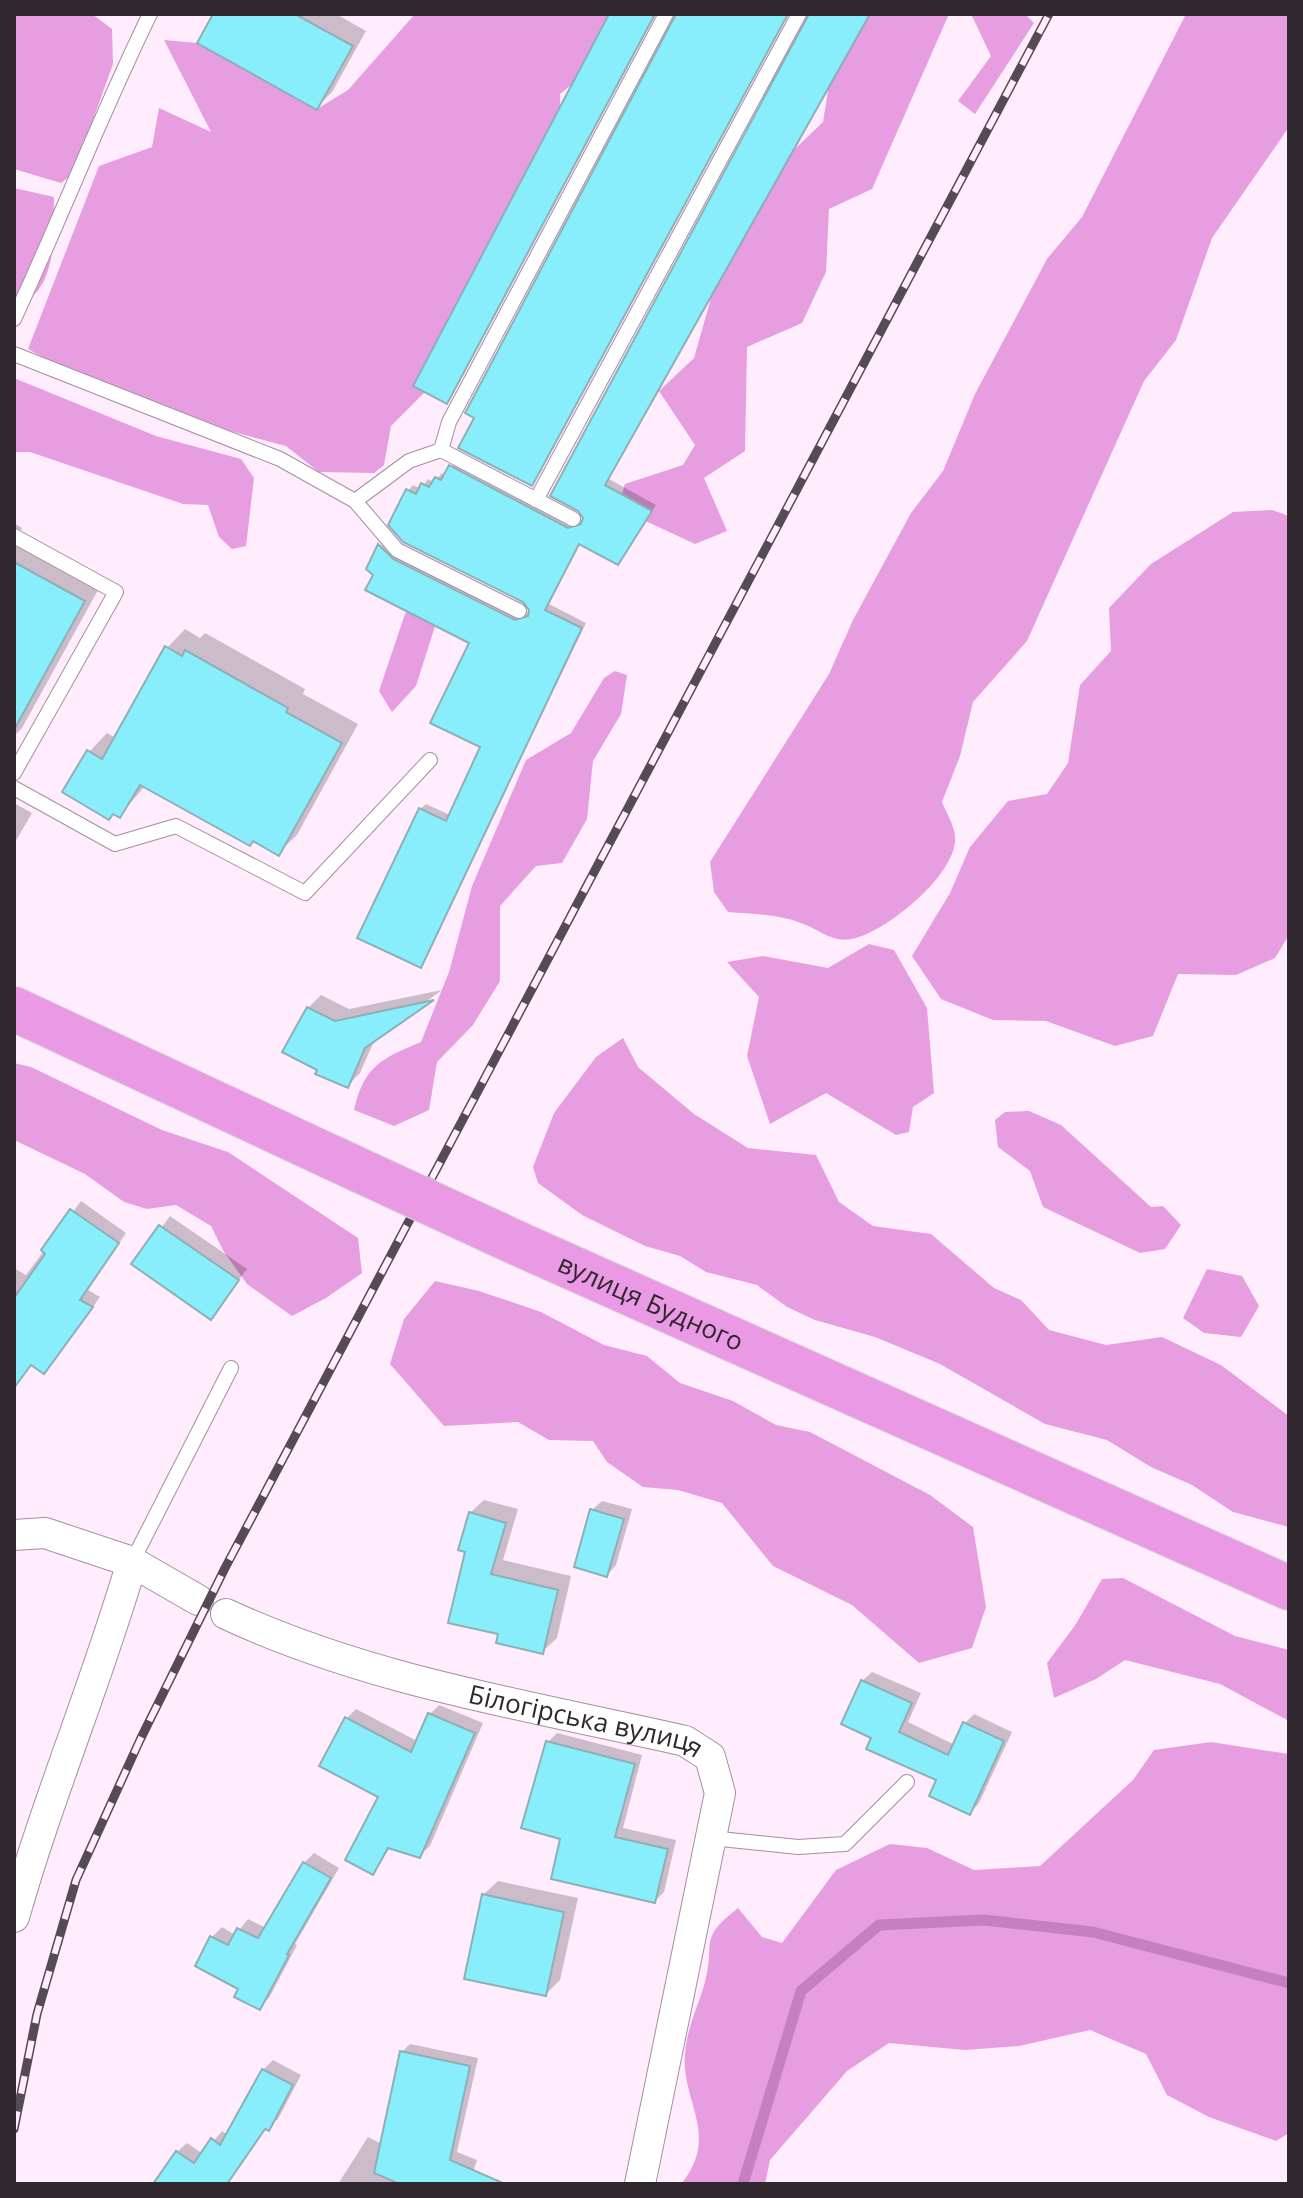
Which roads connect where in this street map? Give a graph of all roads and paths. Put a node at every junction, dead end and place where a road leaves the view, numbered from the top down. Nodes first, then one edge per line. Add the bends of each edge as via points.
1 (150, 14) edge
2 (666, 14) edge
3 (799, 14) edge
4 (14, 319) edge
5 (14, 354) edge
6 (441, 450) junction
7 (536, 500) junction
8 (355, 501) junction
9 (573, 519) dead end
10 (14, 536) edge
11 (519, 611) dead end
12 (430, 760) dead end
13 (14, 773) edge
14 (14, 788) edge
15 (14, 1009) edge
16 (231, 1368) dead end
17 (14, 1535) edge
18 (132, 1562) junction
19 (1289, 1588) edge
20 (198, 1600) joint
21 (226, 1614) joint
22 (907, 1782) dead end
23 (711, 1838) junction
24 (14, 1917) edge
25 (640, 2184) edge

1 - 4 lane via 108,98
2 - 6 lane via 449,422
3 - 7 lane
5 - 8 lane via 280,459
6 - 7 lane
6 - 8 lane via 409,461
7 - 9 lane
8 - 11 lane via 397,550
10 - 13 lane via 116,592
12 - 14 lane via 305,893 176,826 115,844
15 - 19 highway, вулиця Будного, bridge via 519,1244
16 - 18 lane
17 - 18 street via 45,1533
18 - 20 street
18 - 24 street via 85,1711 39,1829
20 - 21 lane
21 - 23 street, Білогірська вулиця via 291,1643 390,1673 685,1741 710,1757 720,1793
22 - 23 lane via 845,1844 798,1847
23 - 25 street, Білогірська вулиця

